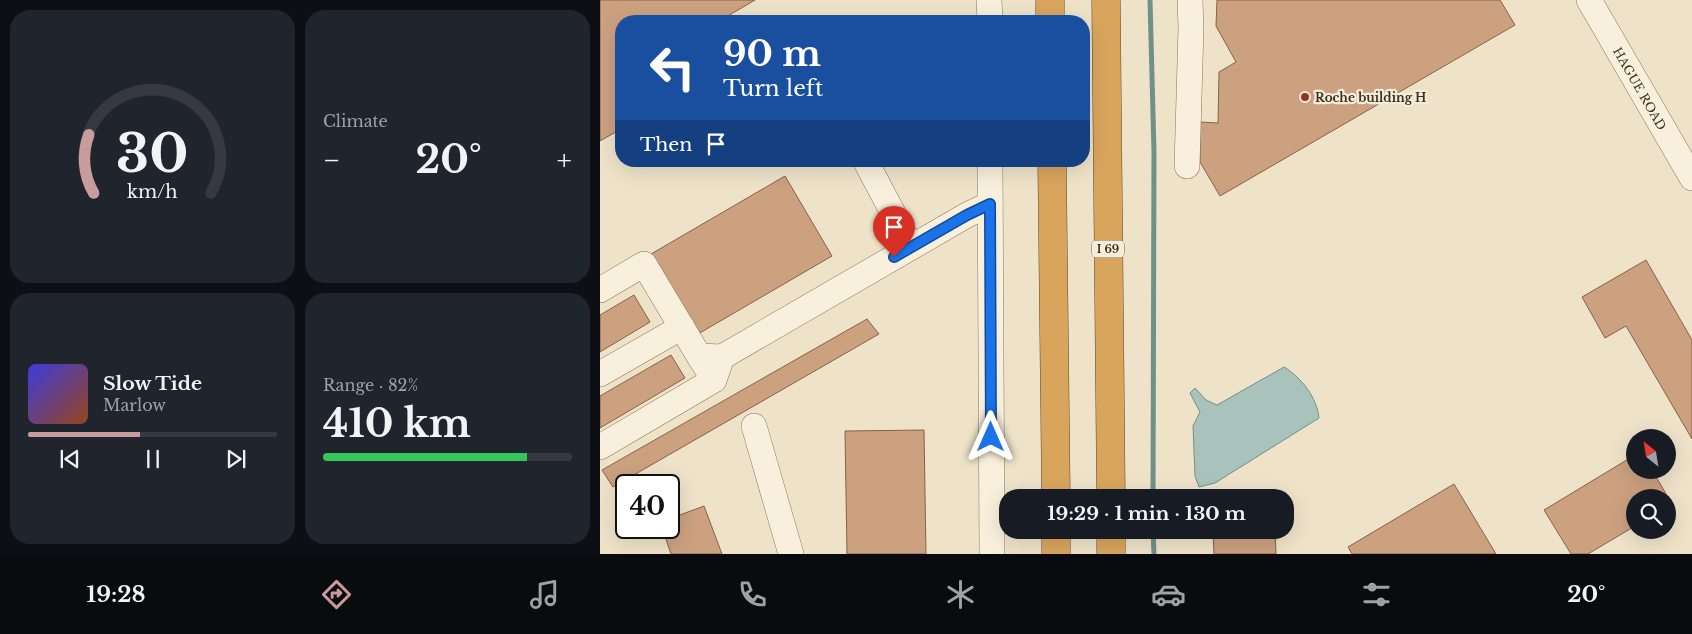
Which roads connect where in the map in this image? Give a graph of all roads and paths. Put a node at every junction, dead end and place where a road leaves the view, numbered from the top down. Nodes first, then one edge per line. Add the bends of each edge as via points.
1 (990, 0) edge
2 (1050, 0) edge
3 (1106, 0) edge
4 (1190, 0) edge
5 (1589, 0) edge
6 (990, 15) edge
7 (1050, 15) edge
8 (1186, 166) dead end
9 (869, 167) edge
10 (990, 167) edge
11 (1052, 167) edge
12 (1692, 178) edge
13 (990, 204) junction
14 (911, 247) junction
15 (600, 290) edge
16 (682, 327) junction
17 (711, 357) junction
18 (600, 374) edge
19 (754, 426) dead end
20 (600, 447) edge
21 (1056, 489) edge
22 (1111, 489) edge
23 (1056, 539) edge
24 (1111, 539) edge
25 (791, 554) edge
26 (992, 554) edge
27 (1056, 554) edge
28 (1111, 554) edge

1 - 6 street
2 - 7 highway
3 - 22 highway, I 69
4 - 8 street
5 - 12 street, HAGUE ROAD
9 - 14 street
10 - 13 street
11 - 21 highway
13 - 14 street
13 - 26 street
14 - 17 street
15 - 16 street via 644,264
16 - 17 street
16 - 18 street
17 - 20 street via 714,380
19 - 25 street
23 - 27 highway
24 - 28 highway

